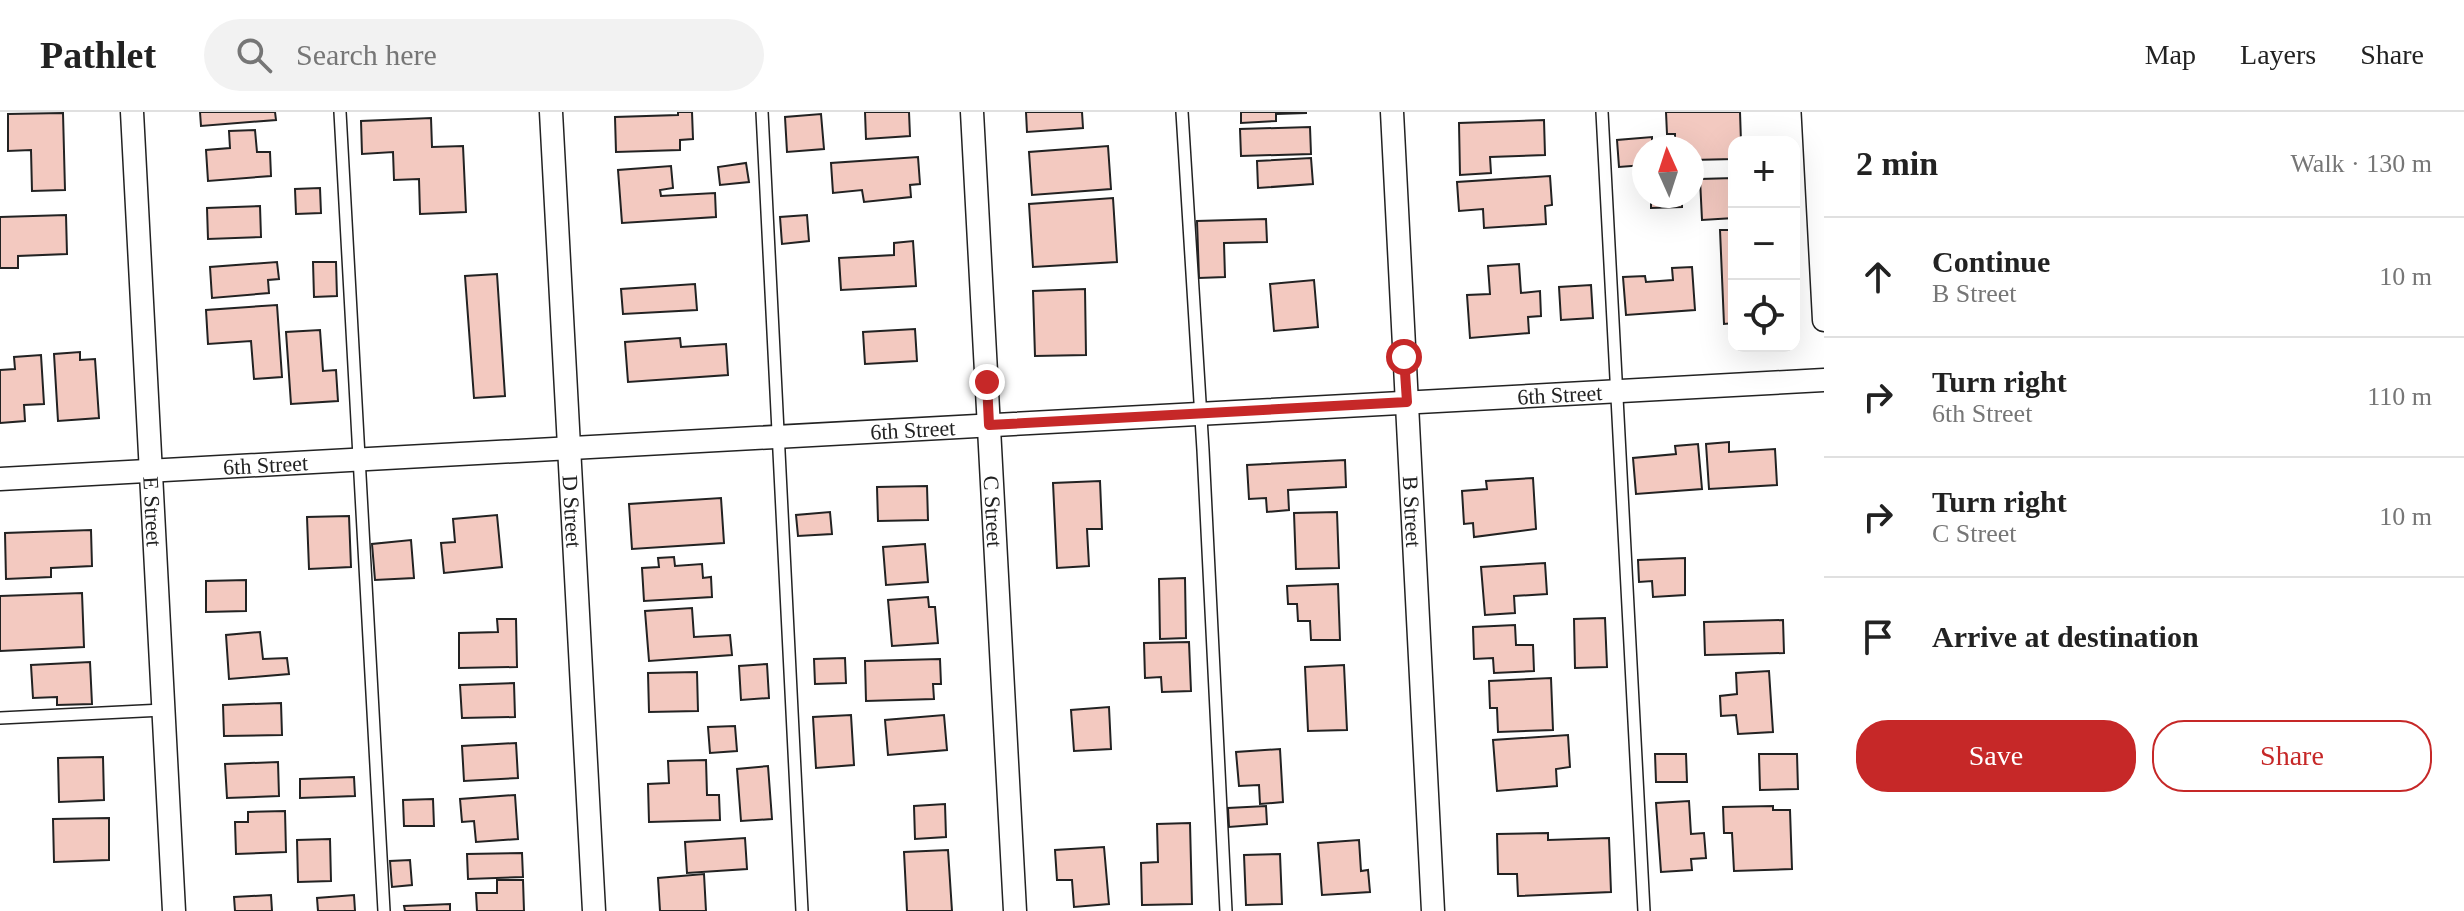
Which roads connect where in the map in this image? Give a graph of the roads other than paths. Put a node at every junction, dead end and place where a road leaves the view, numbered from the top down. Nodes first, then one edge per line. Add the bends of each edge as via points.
1 (132, 112) edge
2 (340, 112) edge
3 (551, 112) edge
4 (762, 112) edge
5 (972, 112) edge
6 (1182, 112) edge
7 (1392, 112) edge
8 (1602, 112) edge
9 (1813, 112) edge
10 (1824, 320) edge
11 (1824, 380) edge
12 (1616, 391) junction
13 (1407, 402) junction
14 (1201, 414) junction
15 (989, 425) junction
16 (777, 437) junction
17 (569, 448) junction
18 (359, 459) junction
19 (150, 471) junction
20 (0, 479) edge
21 (163, 710) junction
22 (0, 718) edge
23 (174, 911) edge
24 (384, 911) edge
25 (594, 911) edge
26 (802, 911) edge
27 (1015, 911) edge
28 (1226, 911) edge
29 (1433, 911) edge
30 (1644, 911) edge

1 - 19 street, E Street
2 - 18 lane
3 - 17 street, D Street
4 - 16 lane
5 - 15 street, C Street
6 - 14 lane
7 - 13 street, B Street
8 - 12 lane
9 - 10 street
11 - 12 street, 6th Street
12 - 13 street, 6th Street
12 - 30 lane
13 - 14 street, 6th Street
13 - 29 street, B Street
14 - 15 street, 6th Street
14 - 28 lane
15 - 16 street, 6th Street
15 - 27 street, C Street
16 - 17 street, 6th Street
16 - 26 lane
17 - 18 street, 6th Street
17 - 25 street, D Street
18 - 19 street, 6th Street
18 - 24 lane
19 - 20 street, 6th Street
19 - 21 street, E Street
21 - 22 lane
21 - 23 street, E Street

